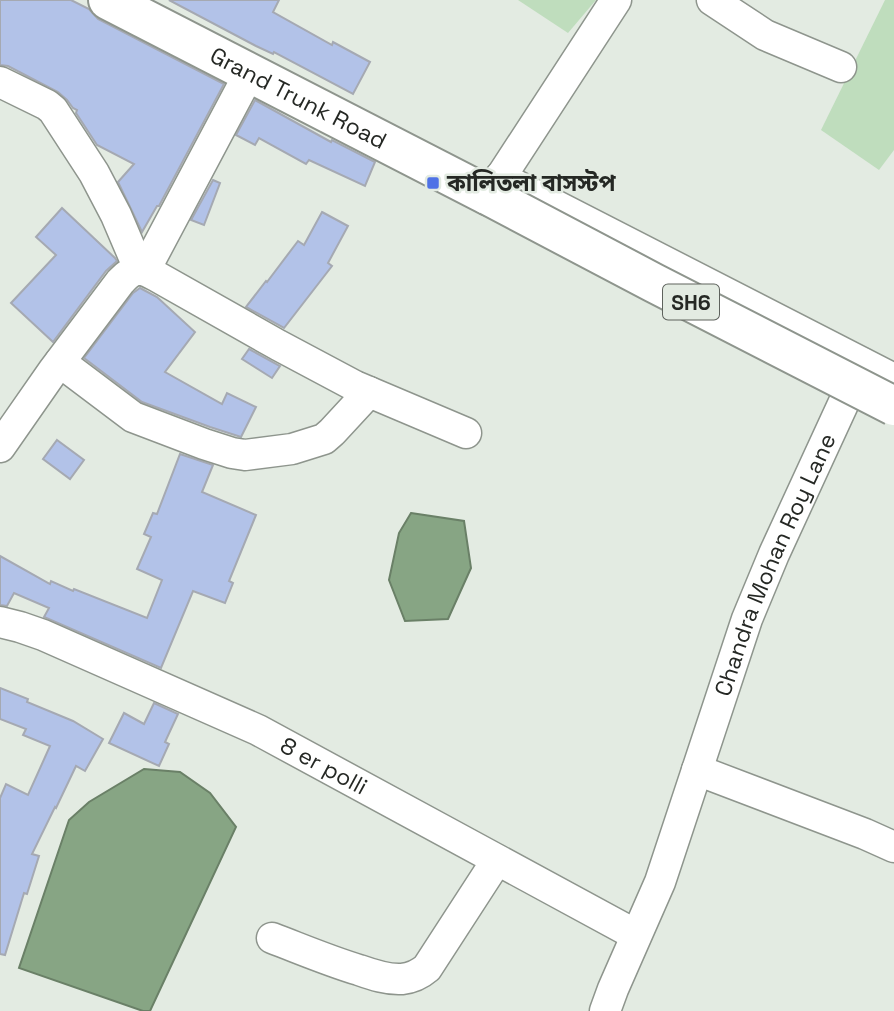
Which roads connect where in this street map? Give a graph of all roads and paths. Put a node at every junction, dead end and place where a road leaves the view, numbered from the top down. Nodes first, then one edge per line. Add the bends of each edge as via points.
1 (108, 0) edge
2 (616, 0) edge
3 (712, 0) edge
4 (841, 67) dead end
5 (249, 74) junction
6 (0, 82) edge
7 (495, 186) junction
8 (142, 270) junction
9 (60, 362) junction
10 (862, 363) junction
11 (894, 379) edge
12 (369, 392) junction
13 (894, 406) edge
14 (466, 433) dead end
15 (2, 438) edge
16 (0, 622) edge
17 (697, 770) junction
18 (894, 847) edge
19 (497, 860) junction
20 (636, 935) junction
21 (272, 937) dead end
22 (605, 1011) edge

1 - 5 main road, Grand Trunk Road / SH6
2 - 7 street
3 - 4 street via 765,34
5 - 7 main road, Grand Trunk Road / SH6
5 - 8 street
6 - 8 street via 53,110 94,173
7 - 10 street
7 - 13 main road, SH6, bridge via 665,289
8 - 9 street via 129,273 120,282
8 - 12 street
9 - 12 street via 134,417 245,455 324,439
9 - 15 street
10 - 11 street
10 - 17 street, Chandra Mohan Roy Lane via 747,619
12 - 14 street
16 - 19 street, 8 er polli via 43,635 258,730
17 - 18 street
17 - 20 street, Chandra Mohan Roy Lane via 660,882
19 - 20 street, 8 er polli
19 - 21 street via 427,968 413,977 382,977
20 - 22 street, Chandra Mohan Roy Lane

